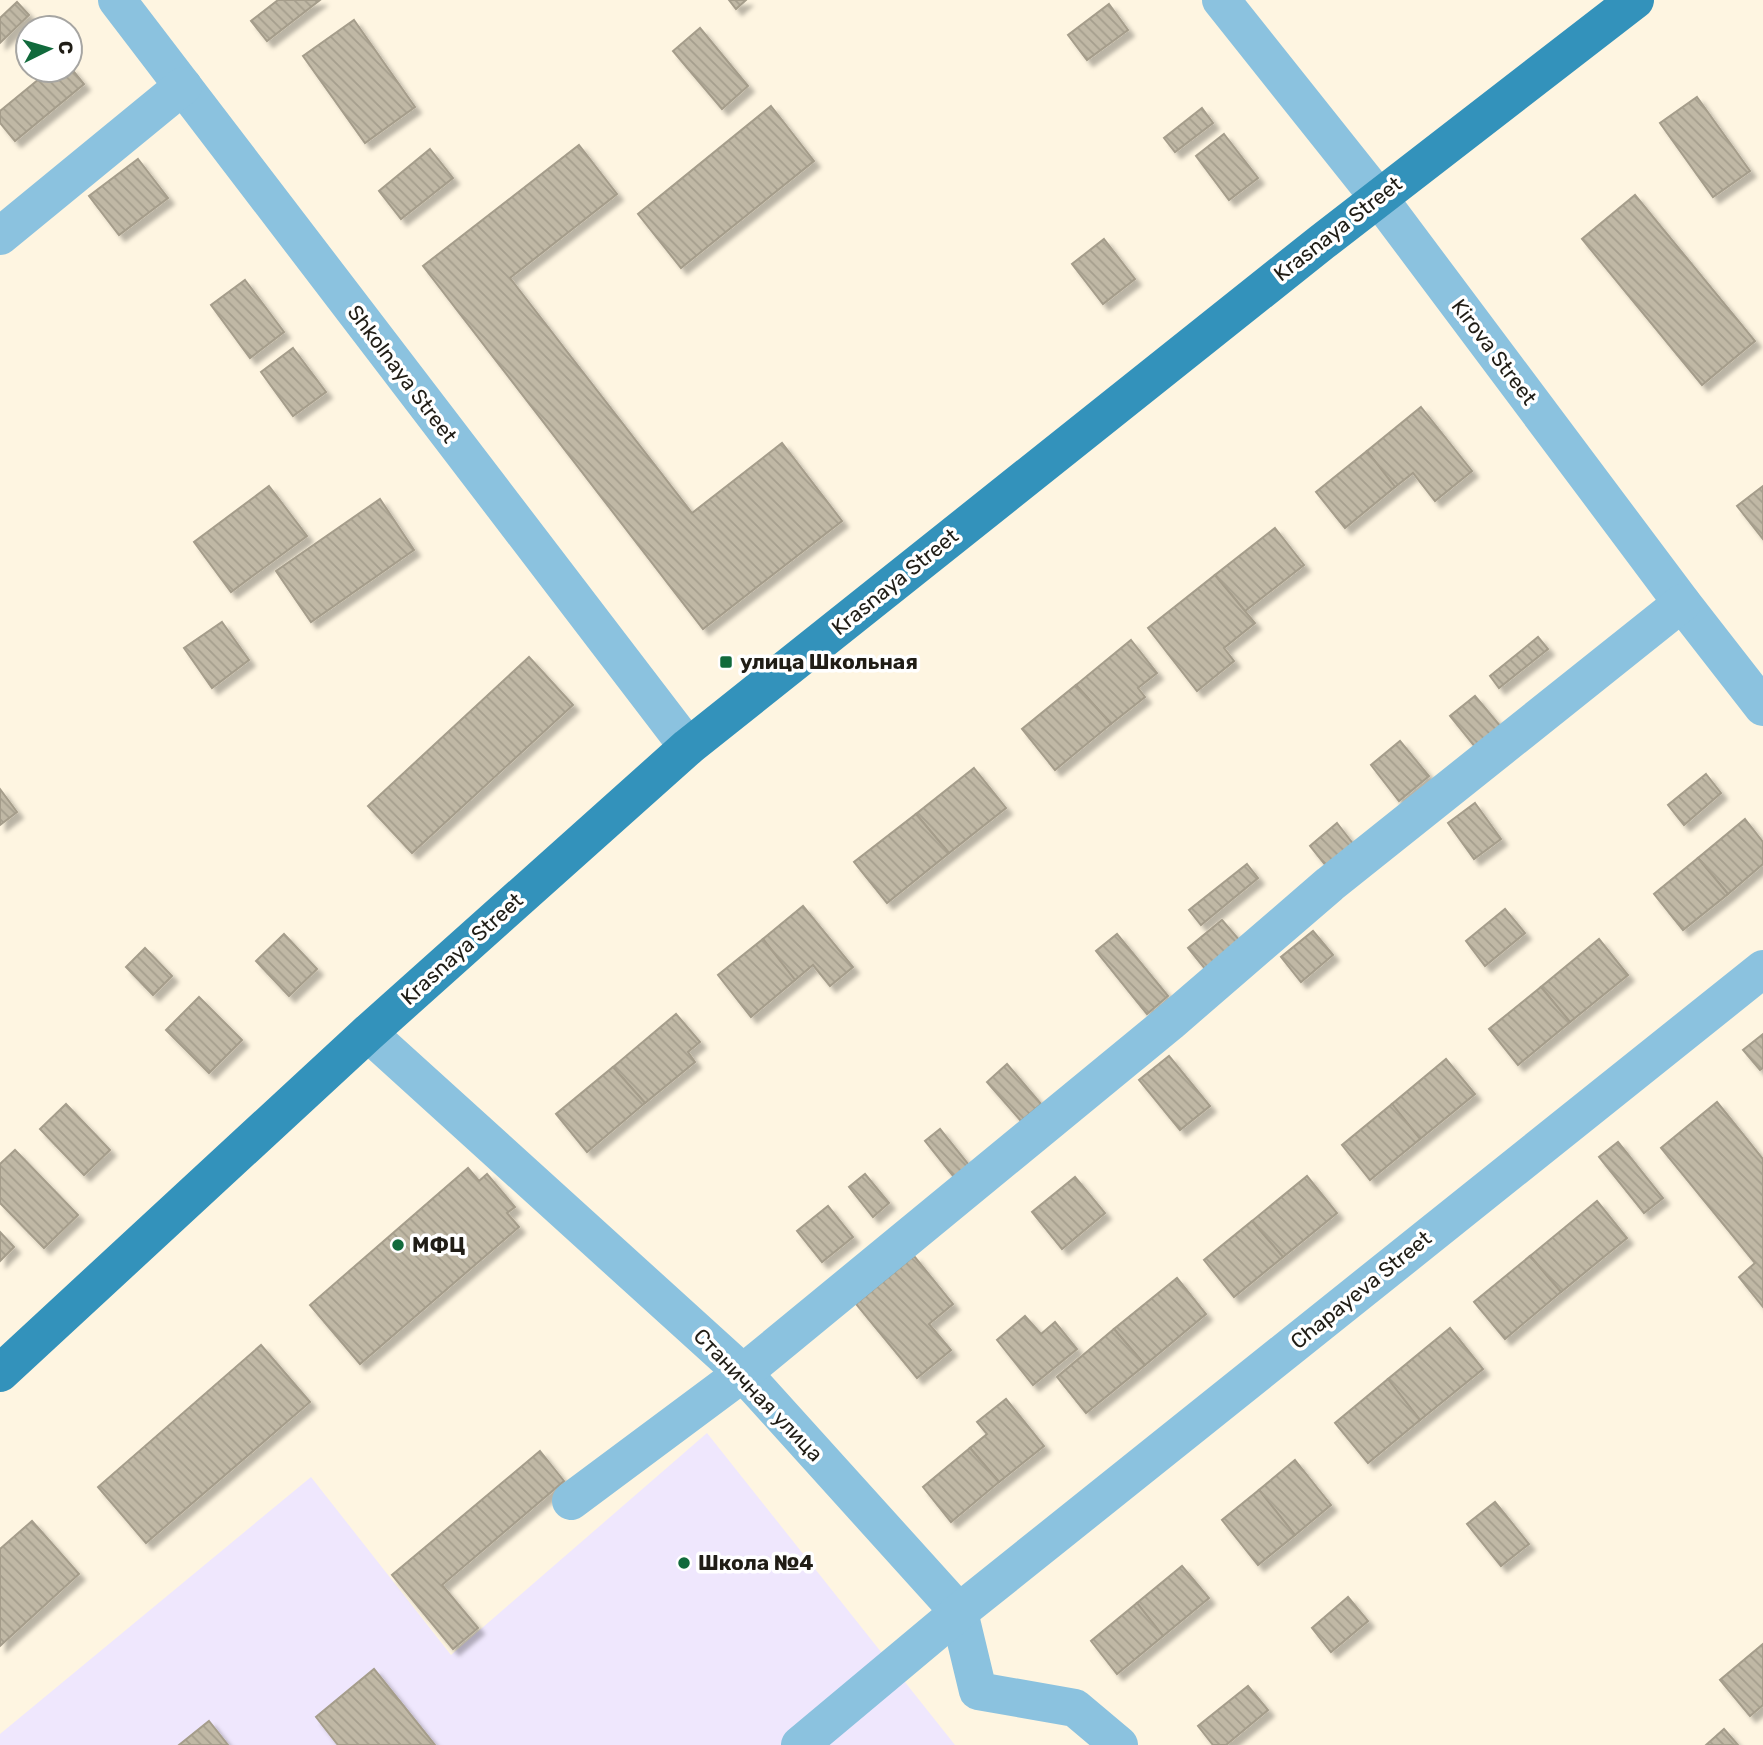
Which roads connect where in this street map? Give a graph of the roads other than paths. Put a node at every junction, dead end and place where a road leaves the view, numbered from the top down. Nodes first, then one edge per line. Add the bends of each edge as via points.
1 (117, 0) edge
2 (1221, 0) edge
3 (1635, 0) edge
4 (183, 86) junction
5 (1378, 197) junction
6 (0, 236) edge
7 (1682, 603) junction
8 (1763, 707) edge
9 (688, 747) junction
10 (1763, 969) edge
11 (368, 1033) junction
12 (0, 1373) edge
13 (743, 1373) junction
14 (571, 1501) dead end
15 (959, 1612) junction
16 (800, 1745) edge
17 (1119, 1745) edge

1 - 4 street, Shkolnaya Street
2 - 5 street, Kirova Street
3 - 5 main road, Krasnaya Street
4 - 6 street
4 - 9 street, Shkolnaya Street
5 - 7 street, Kirova Street
5 - 9 main road, Krasnaya Street
7 - 8 street, Kirova Street
7 - 13 street via 1330,884 1170,1022
9 - 11 main road, Krasnaya Street
10 - 15 street, Chapayeva Street
11 - 12 main road, Krasnaya Street
11 - 13 street, Станичная улица
13 - 14 street
13 - 15 street, Станичная улица
15 - 16 street, Chapayeva Street
15 - 17 street, Станичная улица via 978,1691 1075,1708

